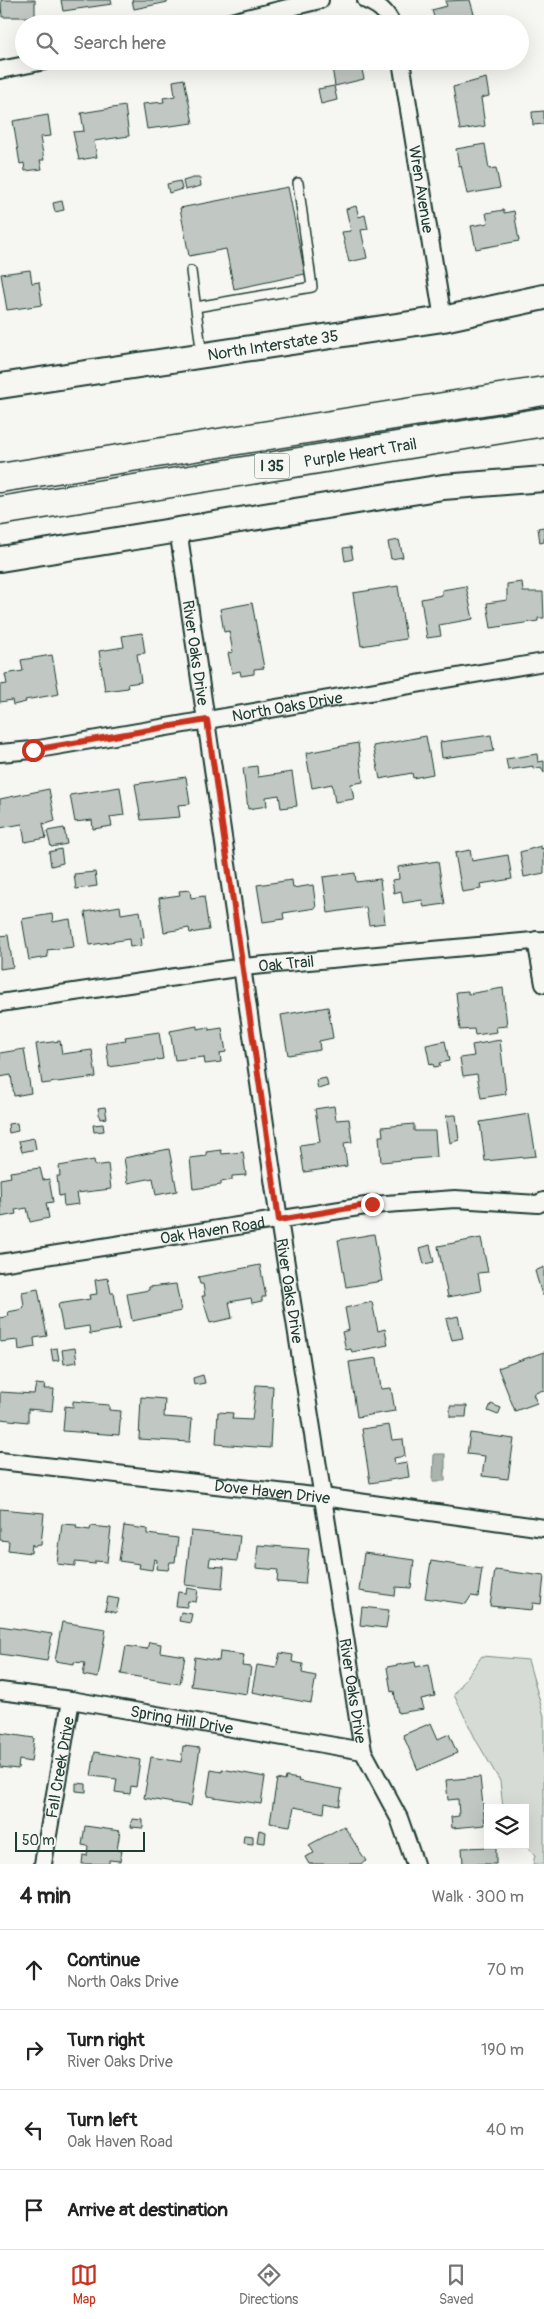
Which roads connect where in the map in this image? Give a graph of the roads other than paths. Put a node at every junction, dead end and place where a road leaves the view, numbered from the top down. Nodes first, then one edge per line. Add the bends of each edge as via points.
1 (320, 0) edge
2 (371, 2) edge
3 (259, 15) edge
4 (388, 15) edge
5 (15, 67) edge
6 (0, 70) edge
7 (402, 70) edge
8 (298, 183) dead end
9 (192, 271) dead end
10 (544, 297) edge
11 (196, 307) junction
12 (443, 319) junction
13 (202, 356) junction
14 (0, 386) edge
15 (544, 390) edge
16 (544, 422) edge
17 (0, 478) edge
18 (544, 479) edge
19 (0, 511) edge
20 (178, 529) junction
21 (0, 559) edge
22 (544, 662) edge
23 (207, 720) junction
24 (0, 754) edge
25 (540, 940) edge
26 (243, 966) junction
27 (544, 984) edge
28 (0, 1003) edge
29 (544, 1201) edge
30 (279, 1220) junction
31 (0, 1263) edge
32 (0, 1461) edge
33 (323, 1497) junction
34 (544, 1528) edge
35 (0, 1691) edge
36 (71, 1700) junction
37 (363, 1751) junction
38 (43, 1864) edge
39 (415, 1864) edge

1 - 3 street
2 - 4 street
5 - 6 street
7 - 12 street, Wren Avenue
8 - 11 lane via 312,287
9 - 11 lane
10 - 12 main road, North Interstate 35
11 - 13 lane
12 - 13 main road, North Interstate 35
13 - 14 main road, North Interstate 35
15 - 17 highway, Purple Heart Trail / I 35
16 - 19 highway, Purple Heart Trail / I 35
18 - 20 main road via 443,487
20 - 21 main road
20 - 23 street, River Oaks Drive
22 - 23 street, North Oaks Drive
23 - 24 street, North Oaks Drive
23 - 26 street, River Oaks Drive
25 - 26 street, Oak Trail
25 - 27 street
26 - 28 street, Oak Trail
26 - 30 street, River Oaks Drive
29 - 30 street, Oak Haven Road via 538,1204 454,1199 372,1204
30 - 31 street, Oak Haven Road
30 - 33 street, River Oaks Drive
32 - 33 street, Dove Haven Drive
33 - 34 street, Dove Haven Drive
33 - 37 street, River Oaks Drive
35 - 36 street, Spring Hill Drive
36 - 37 street, Spring Hill Drive
36 - 38 street, Fall Creek Drive
37 - 39 street, River Oaks Drive via 399,1818

